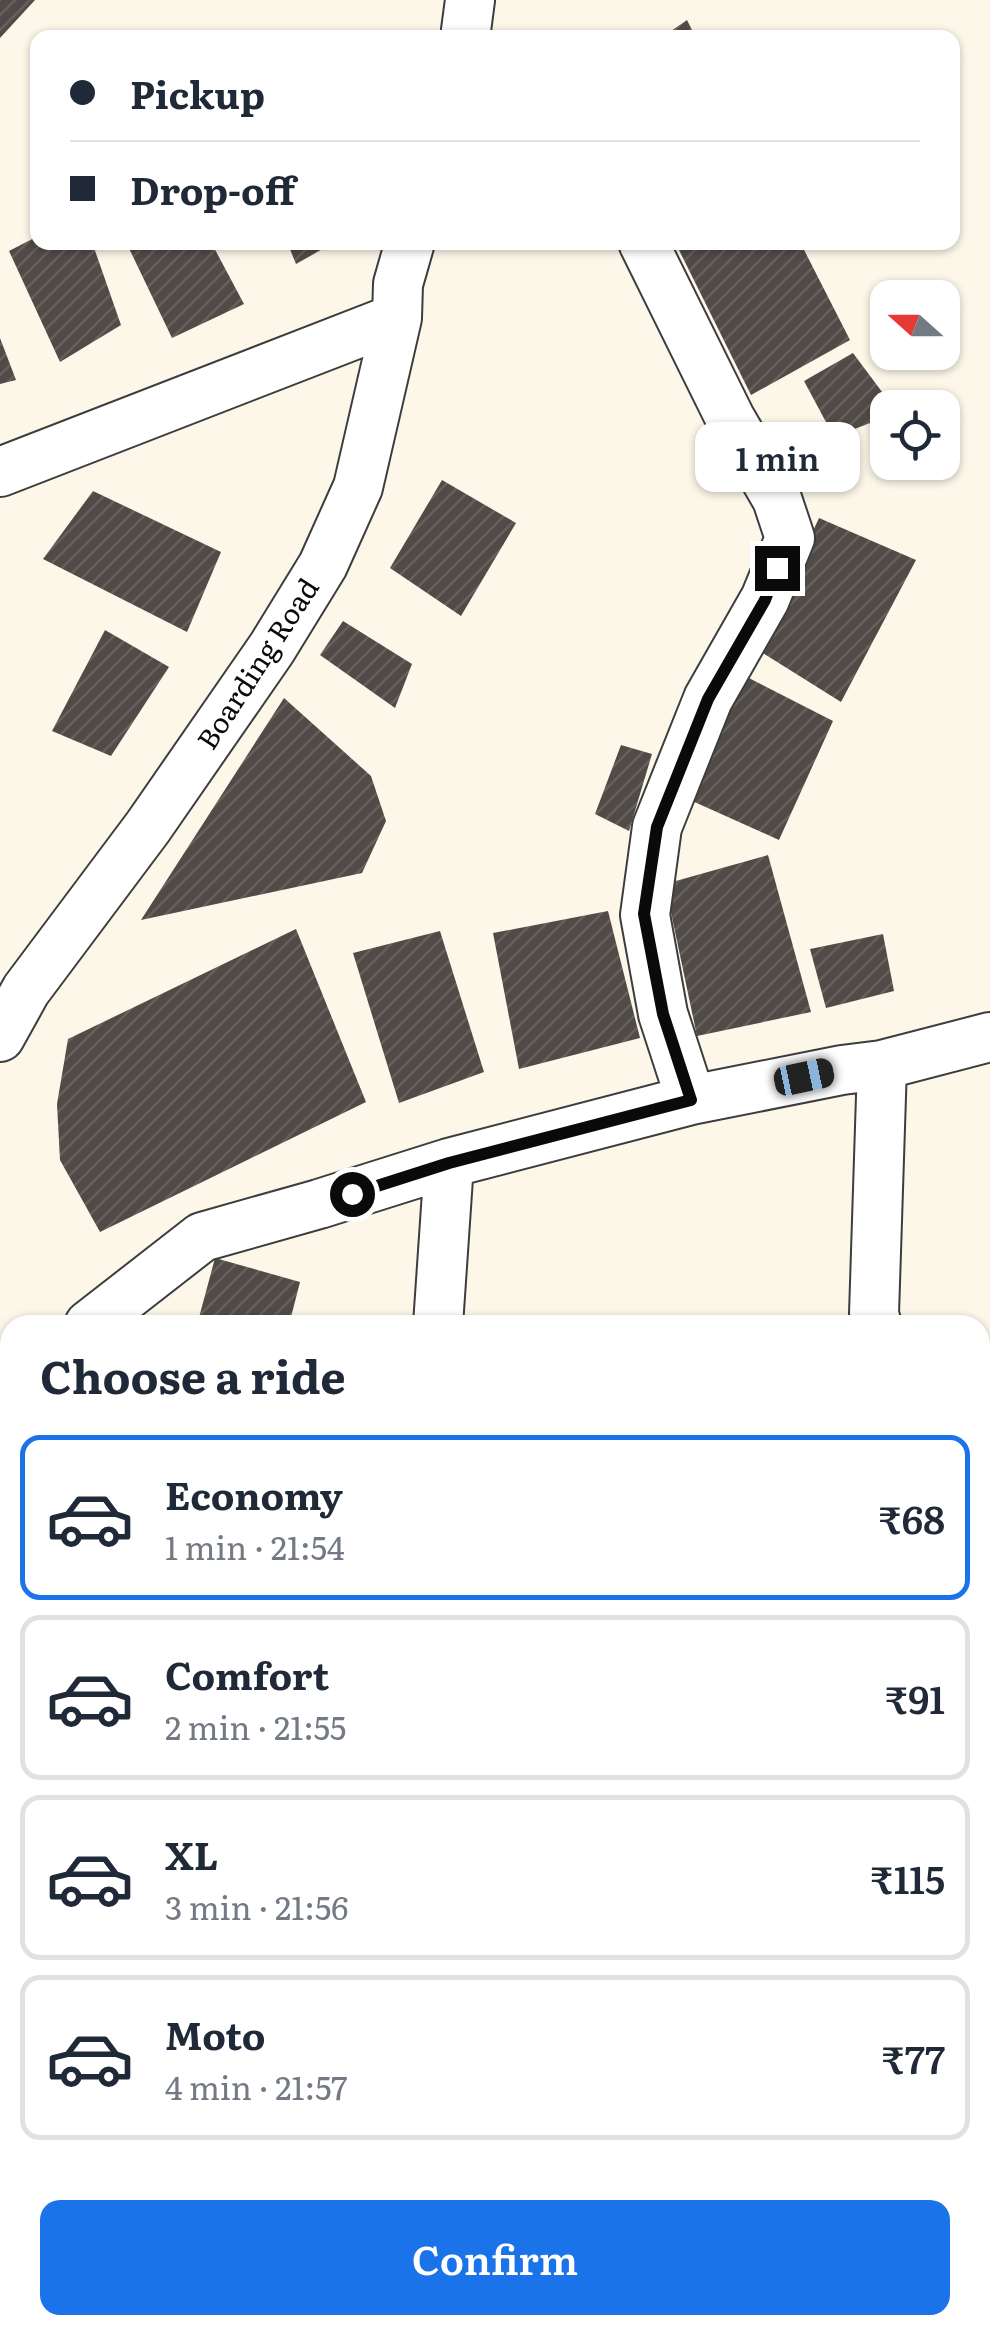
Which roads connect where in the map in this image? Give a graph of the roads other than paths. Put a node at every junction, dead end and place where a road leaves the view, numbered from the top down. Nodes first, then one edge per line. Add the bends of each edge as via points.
1 (470, 0) edge
2 (466, 30) edge
3 (408, 250) edge
4 (647, 250) edge
5 (397, 318) junction
6 (0, 472) edge
7 (0, 1037) edge
8 (990, 1037) edge
9 (882, 1065) junction
10 (691, 1100) junction
11 (449, 1163) junction
12 (101, 1315) edge
13 (439, 1315) edge
14 (874, 1315) edge

1 - 2 street
3 - 5 street, Boarding Road
4 - 10 street via 777,499 790,538 765,600 708,699 657,827 644,914 663,1014
5 - 6 street
5 - 7 street, Boarding Road via 358,487 323,565 148,826 26,990
8 - 9 street
9 - 10 street
9 - 14 street
10 - 11 street
11 - 12 street via 202,1237
11 - 13 street

